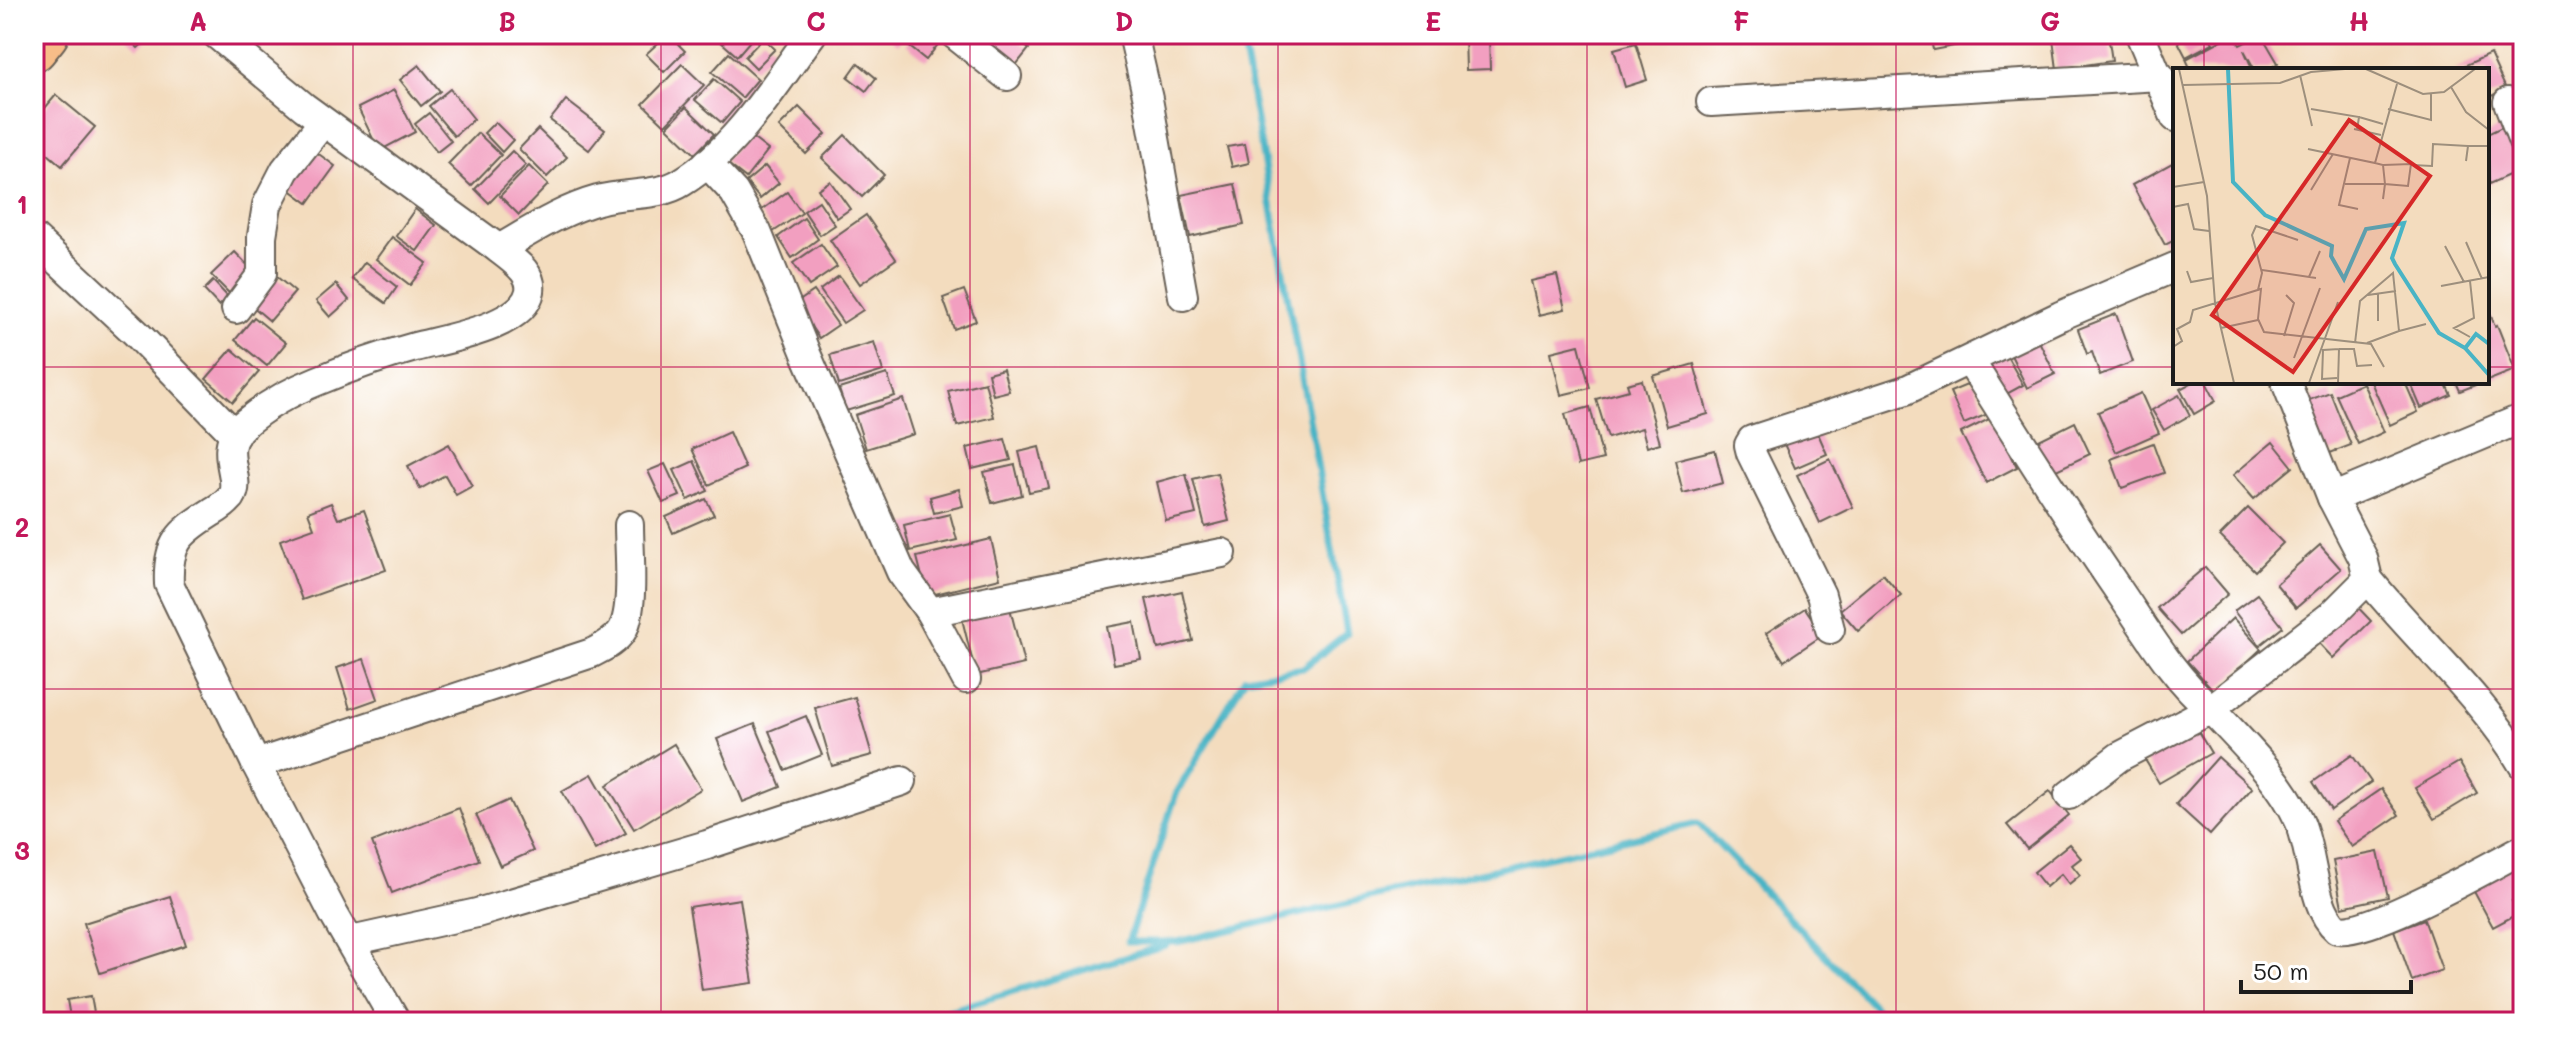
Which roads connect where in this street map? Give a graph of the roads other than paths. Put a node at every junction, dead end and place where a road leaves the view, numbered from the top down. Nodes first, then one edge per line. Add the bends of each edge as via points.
1 (46, 34) edge
2 (216, 34) edge
3 (812, 34) edge
4 (954, 34) edge
5 (1133, 34) edge
6 (2140, 34) edge
7 (34, 49) edge
8 (1007, 76) dead end
9 (2160, 76) junction
10 (1711, 102) dead end
11 (2508, 102) dead end
12 (2173, 112) edge
13 (323, 122) junction
14 (2522, 134) edge
15 (707, 163) junction
16 (34, 238) edge
17 (499, 249) junction
18 (2173, 268) edge
19 (1183, 296) dead end
20 (236, 309) dead end
21 (1970, 361) junction
22 (2287, 384) edge
23 (2523, 418) edge
24 (235, 435) junction
25 (2332, 498) junction
26 (629, 525) dead end
27 (1222, 553) dead end
28 (2368, 579) junction
29 (930, 612) junction
30 (1830, 629) dead end
31 (966, 679) dead end
32 (2211, 709) junction
33 (256, 764) junction
34 (2523, 765) edge
35 (902, 781) dead end
36 (2069, 795) dead end
37 (2523, 849) edge
38 (351, 941) junction
39 (396, 1022) edge

1 - 7 highway
2 - 13 street
3 - 15 street
4 - 8 street
5 - 19 street
6 - 9 street
9 - 10 street
9 - 12 street
11 - 14 street
13 - 17 street
13 - 20 street via 285,170 267,205 262,274
15 - 17 street via 680,184 569,208
15 - 29 street via 734,192 757,232 901,572
16 - 24 street
17 - 24 street via 530,282 530,294 516,312 495,325 315,381 272,404
18 - 21 street
21 - 30 street via 1906,390 1749,445 1821,595
21 - 32 street via 2143,626 2189,690
22 - 25 street
23 - 25 street
24 - 33 street via 228,453 235,489 175,542 168,561 169,584
25 - 28 street
26 - 33 street via 628,607 623,630 612,643
27 - 29 street
28 - 32 street via 2333,614
28 - 34 street via 2489,714
29 - 31 street
32 - 36 street via 2119,757
32 - 37 street via 2282,788 2300,822 2327,918 2337,929 2392,915
33 - 38 street
35 - 38 street via 477,913
38 - 39 street

